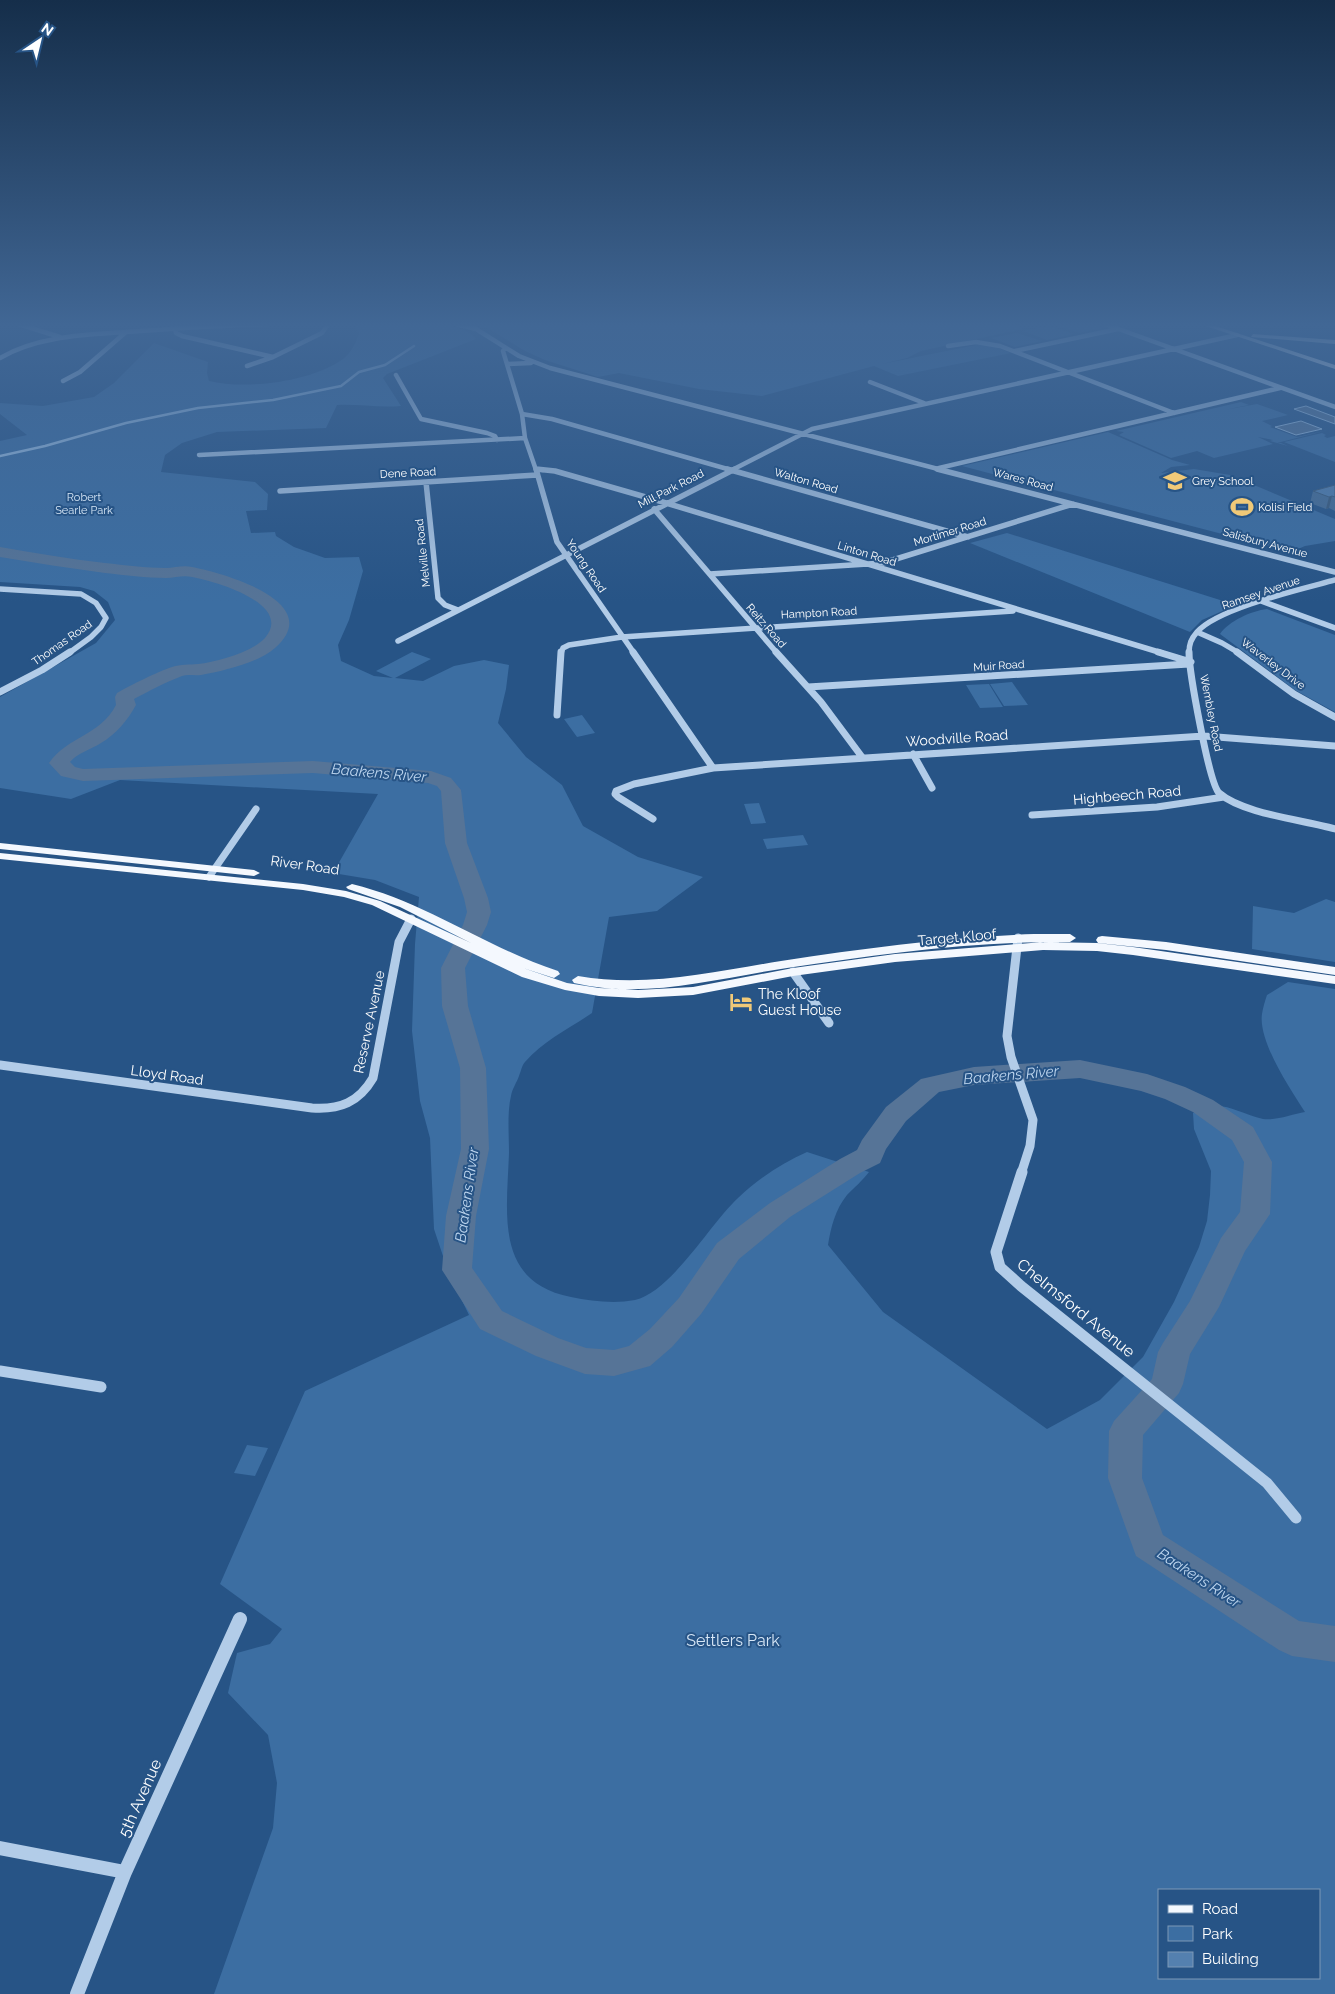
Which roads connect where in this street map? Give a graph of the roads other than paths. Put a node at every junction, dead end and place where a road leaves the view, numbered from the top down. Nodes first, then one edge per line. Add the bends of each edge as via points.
1 (420, 416) edge
2 (522, 416) edge
3 (534, 416) edge
4 (737, 416) edge
5 (866, 416) edge
6 (1165, 416) edge
7 (801, 433) junction
8 (525, 438) junction
9 (497, 440) junction
10 (199, 456) dead end
11 (939, 468) junction
12 (730, 470) junction
13 (537, 472) junction
14 (426, 482) junction
15 (280, 491) dead end
16 (665, 503) junction
17 (1073, 504) junction
18 (654, 510) junction
19 (1190, 534) joint
20 (968, 538) junction
21 (567, 555) junction
22 (870, 565) junction
23 (1335, 572) edge
24 (710, 574) junction
25 (1335, 580) edge
26 (0, 589) edge
27 (1261, 601) junction
28 (458, 610) junction
29 (1018, 610) junction
30 (752, 627) junction
31 (1335, 628) edge
32 (1197, 632) junction
33 (622, 637) junction
34 (398, 641) dead end
35 (1191, 663) junction
36 (808, 687) junction
37 (0, 692) edge
38 (557, 715) dead end
39 (1335, 717) edge
40 (1204, 736) junction
41 (1335, 746) edge
42 (913, 754) junction
43 (862, 757) junction
44 (713, 768) junction
45 (932, 788) dead end
46 (1224, 797) junction
47 (256, 809) dead end
48 (1032, 815) dead end
49 (653, 819) dead end
50 (1335, 829) edge
51 (0, 846) edge
52 (38, 850) junction
53 (0, 856) edge
54 (30, 860) junction
55 (211, 872) junction
56 (416, 919) junction
57 (1018, 943) junction
58 (1233, 960) junction
59 (1335, 971) edge
60 (793, 972) junction
61 (1335, 980) edge
62 (585, 986) junction
63 (829, 1024) dead end
64 (0, 1066) edge
65 (1023, 1087) joint
66 (331, 1110) joint
67 (1104, 1353) joint
68 (0, 1371) edge
69 (101, 1387) dead end
70 (1296, 1518) dead end
71 (240, 1620) dead end
72 (0, 1848) edge
73 (125, 1872) junction
74 (77, 1994) edge

1 - 9 street via 487,433
2 - 8 street, Young Road
3 - 12 street, Walton Road
4 - 7 street, Wares Road
5 - 7 street, Mill Park Road
6 - 11 street
7 - 11 street, Wares Road
7 - 12 street, Mill Park Road
8 - 9 street
8 - 13 street, Young Road
9 - 10 street
11 - 17 street, Wares Road
12 - 16 street, Mill Park Road
12 - 20 street, Walton Road
13 - 14 street, Dene Road
13 - 16 street, Linton Road via 562,473
13 - 21 street, Young Road via 557,542
14 - 15 street, Dene Road
14 - 28 street, Melville Road via 438,598
16 - 18 street, Mill Park Road
16 - 22 street, Linton Road
17 - 19 street, Wares Road
17 - 20 street, Mortimer Road
18 - 21 street, Mill Park Road
18 - 24 street, Reitz Road
19 - 23 street, Salisbury Avenue
20 - 22 street, Mortimer Road
21 - 28 street, Mill Park Road
21 - 33 street, Young Road
22 - 24 street, Mortimer Road
22 - 29 street, Linton Road
24 - 30 street, Reitz Road
25 - 27 street, Ramsey Avenue
26 - 37 street, Thomas Road via 81,594 96,603 106,618 97,633 79,646
27 - 31 street
27 - 32 street, Ramsey Avenue via 1216,619
28 - 34 street, Mill Park Road
29 - 30 street, Hampton Road
29 - 35 street, Linton Road
30 - 33 street, Hampton Road
30 - 36 street, Reitz Road
32 - 35 street, Wembley Road via 1190,640
32 - 39 street, Waverley Drive via 1218,639 1289,691
33 - 38 street, Hampton Road via 569,645 562,650
33 - 44 street, Young Road
35 - 36 street, Muir Road
35 - 40 street, Wembley Road
36 - 43 street, Reitz Road
40 - 41 street, Woodville Road
40 - 42 street, Woodville Road
40 - 46 street, Wembley Road via 1214,784
42 - 43 street, Woodville Road
42 - 45 street
43 - 44 street, Woodville Road
44 - 49 street, Woodville Road via 634,784 616,791 618,798
46 - 48 street, Highbeech Road via 1157,807
46 - 50 street
47 - 55 street
51 - 52 main road, River Road
52 - 54 main road
52 - 55 main road, River Road
53 - 54 main road, River Road
54 - 55 main road, River Road
55 - 56 main road, River Road via 346,894
56 - 62 main road, River Road
56 - 66 street, Reserve Avenue via 400,942 373,1078 356,1100
57 - 58 main road, Target Kloof
57 - 60 main road, Target Kloof
57 - 62 main road, Target Kloof via 897,948 699,980
57 - 65 street, Chelmsford Avenue via 1007,1036
58 - 59 main road, Target Kloof
58 - 61 main road, Target Kloof
60 - 62 main road, Target Kloof via 668,993 630,994
60 - 63 street
64 - 66 street, Lloyd Road
65 - 67 street, Chelmsford Avenue via 1034,1128 996,1252 997,1259 1013,1280
67 - 70 street, Chelmsford Avenue via 1267,1483
68 - 69 street
71 - 73 street, 5th Avenue
72 - 73 street
73 - 74 street, 5th Avenue

